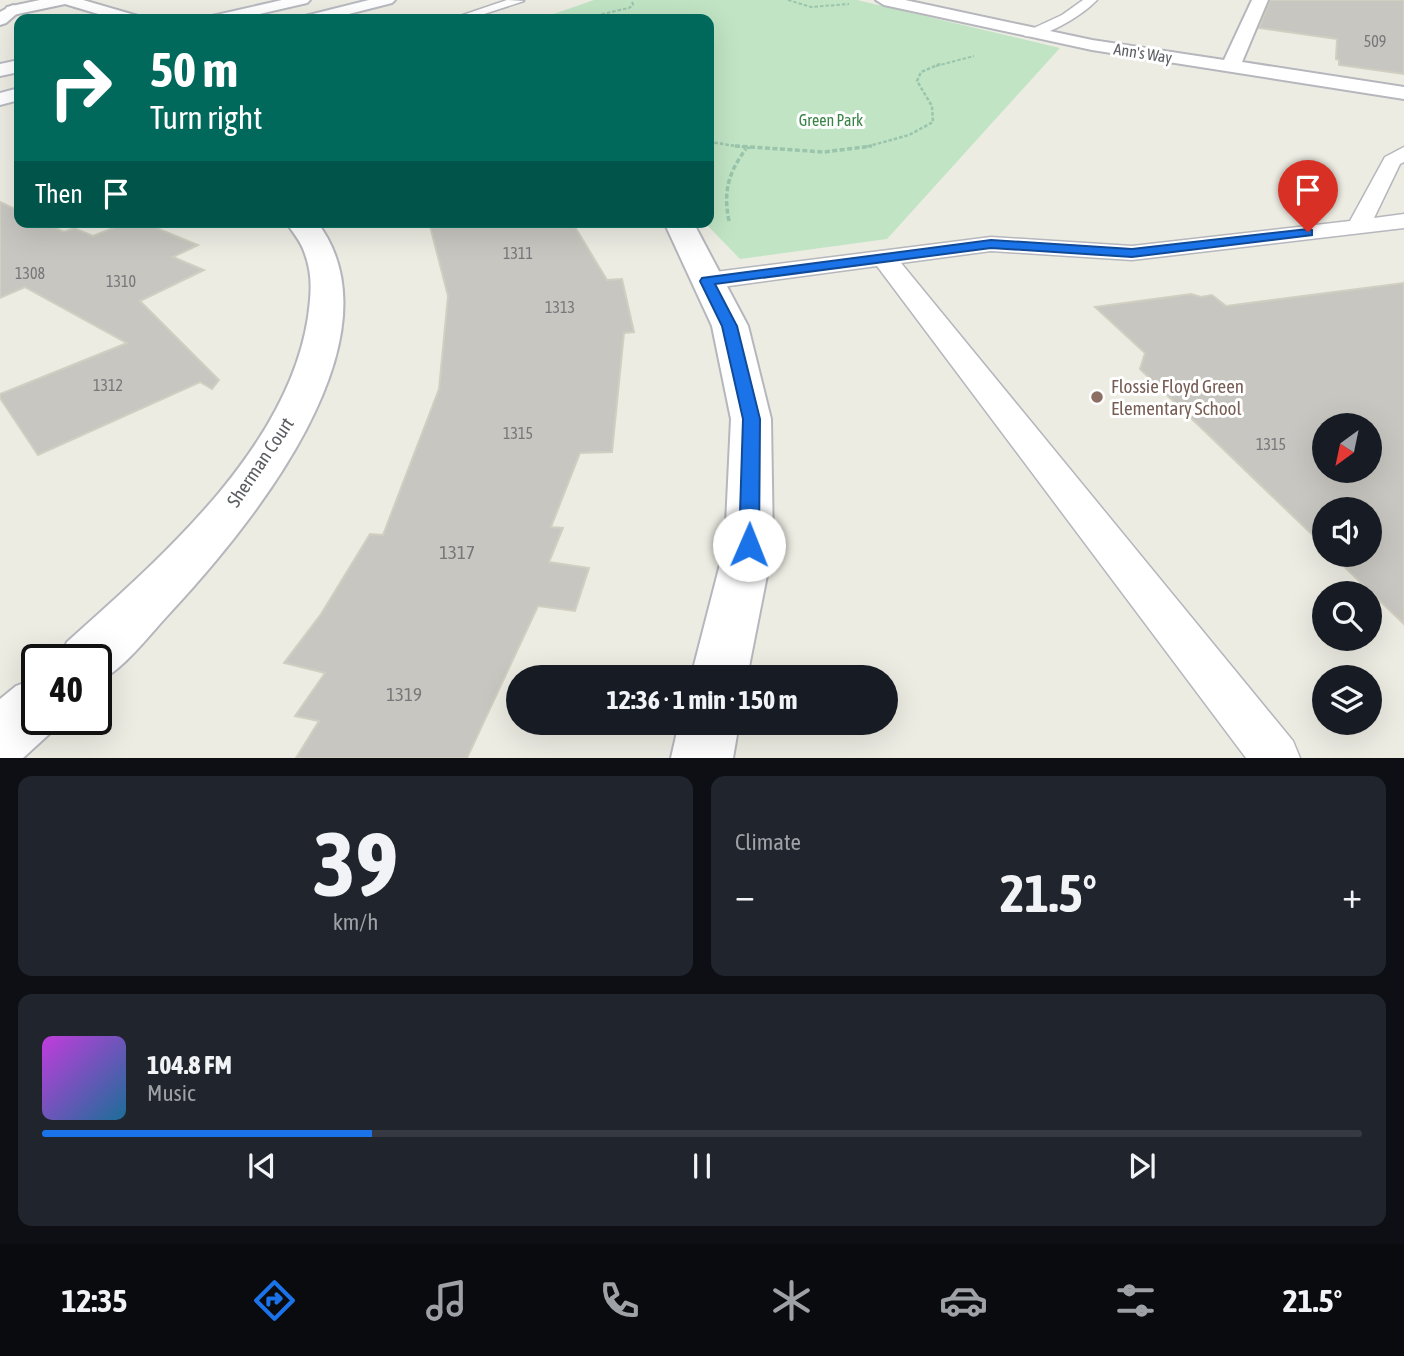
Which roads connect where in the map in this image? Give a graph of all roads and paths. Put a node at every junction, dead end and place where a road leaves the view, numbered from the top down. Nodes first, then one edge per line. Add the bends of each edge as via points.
1 (65, 0) edge
2 (302, 0) edge
3 (387, 0) edge
4 (513, 0) edge
5 (628, 0) edge
6 (633, 0) edge
7 (788, 0) edge
8 (1091, 0) edge
9 (1260, 0) edge
10 (891, 1) edge
11 (859, 2) dead end
12 (3, 12) edge
13 (114, 14) edge
14 (240, 14) edge
15 (331, 14) edge
16 (474, 14) edge
17 (602, 14) edge
18 (1030, 33) junction
19 (980, 55) dead end
20 (1230, 67) junction
21 (1404, 93) edge
22 (714, 143) edge
23 (747, 148) junction
24 (1404, 153) edge
25 (1404, 221) edge
26 (730, 226) dead end
27 (1358, 226) junction
28 (304, 228) edge
29 (681, 228) edge
30 (883, 257) junction
31 (707, 281) junction
32 (103, 644) edge
33 (722, 665) edge
34 (21, 720) edge
35 (707, 735) edge
36 (0, 738) edge
37 (702, 758) edge
38 (1276, 758) edge

1 - 12 street
1 - 13 street
2 - 14 street
3 - 15 street
4 - 16 lane via 518,1
5 - 6 path
6 - 17 path via 629,8
7 - 11 path via 818,8
8 - 18 lane via 1066,18
9 - 20 street
10 - 18 street, Ann's Way
18 - 20 street, Ann's Way
19 - 23 path via 921,72 917,82 935,115 933,122 912,133 821,152
20 - 21 street, Ann's Way
22 - 23 path
23 - 26 path via 726,183
24 - 27 lane via 1392,161
25 - 27 lane
27 - 30 lane via 1132,253 991,244
28 - 32 street, Sherman Court via 319,249 327,278 328,309 310,383 260,469 220,520
29 - 31 street
30 - 31 lane
30 - 38 lane
31 - 33 street via 730,326 751,419 749,545
34 - 36 street
35 - 37 street

